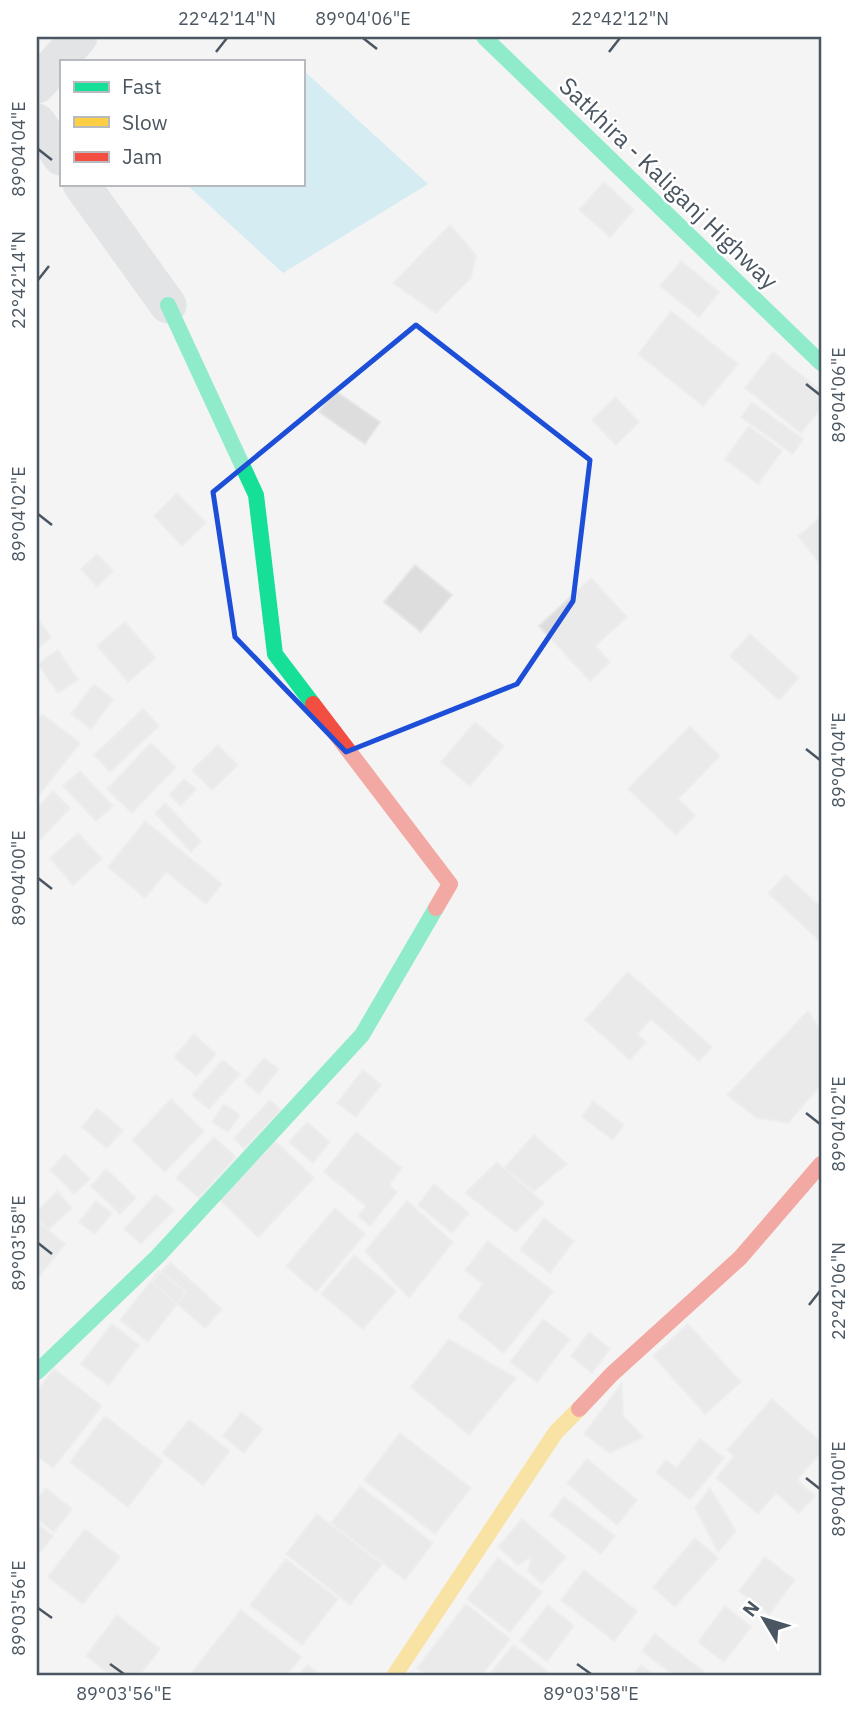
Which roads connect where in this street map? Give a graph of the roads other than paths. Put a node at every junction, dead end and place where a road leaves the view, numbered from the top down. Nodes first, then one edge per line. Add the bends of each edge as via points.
1 (79, 37) edge
2 (484, 37) edge
3 (37, 85) edge
4 (37, 122) edge
5 (60, 156) edge
6 (82, 186) edge
7 (168, 305) joint
8 (821, 363) edge
9 (821, 1164) edge
10 (37, 1372) edge
11 (394, 1676) edge

1 - 3 street
2 - 8 main road, Satkhira - Kaliganj Highway via 701,242
4 - 5 street
6 - 7 street
7 - 10 main road via 256,495 275,654 450,884 362,1035 158,1256
9 - 11 main road via 740,1258 612,1374 556,1433

